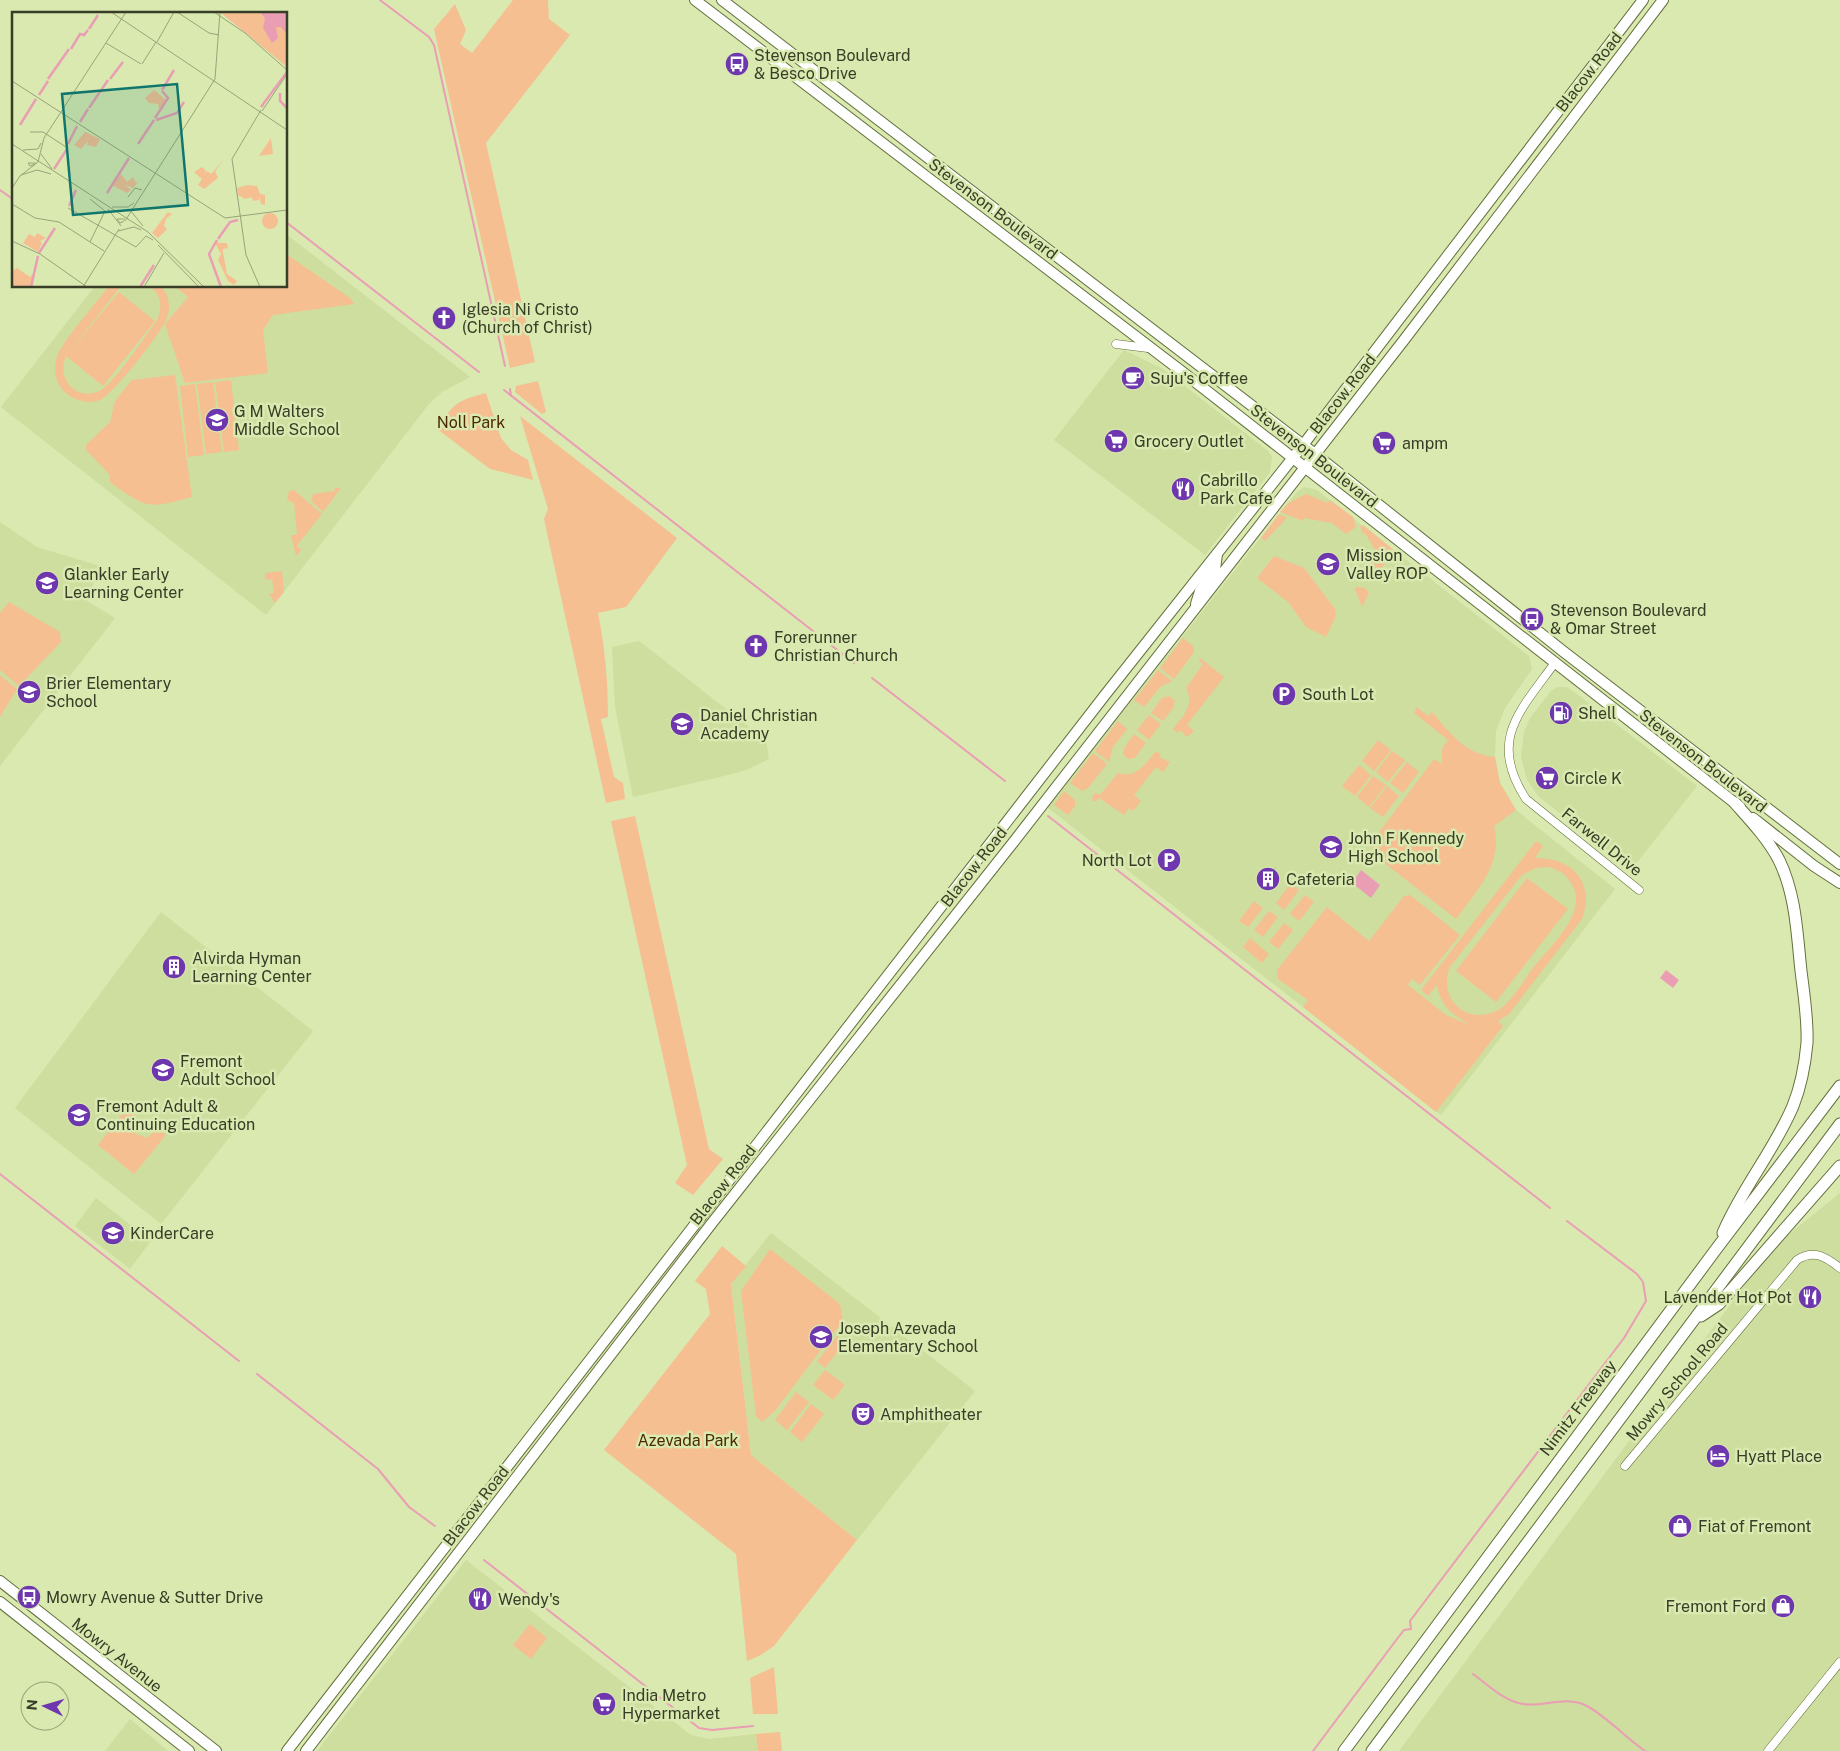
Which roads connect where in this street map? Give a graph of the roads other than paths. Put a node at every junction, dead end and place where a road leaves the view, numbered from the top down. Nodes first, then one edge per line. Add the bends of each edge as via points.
1 (696, 0) edge
2 (722, 0) edge
3 (1643, 0) edge
4 (1663, 0) edge
5 (1116, 344) dead end
6 (1148, 348) junction
7 (1303, 445) junction
8 (1315, 454) junction
9 (1292, 458) junction
10 (1305, 468) junction
11 (1217, 553) junction
12 (1195, 609) junction
13 (1554, 664) junction
14 (1735, 804) junction
15 (1840, 864) edge
16 (1840, 883) edge
17 (1639, 890) dead end
18 (1840, 1086) edge
19 (1840, 1124) edge
20 (1840, 1166) edge
21 (1717, 1248) junction
22 (1840, 1268) edge
23 (1693, 1321) junction
24 (1625, 1466) dead end
25 (0, 1581) edge
26 (0, 1602) edge
27 (1840, 1662) edge
28 (189, 1751) edge
29 (216, 1751) edge
30 (287, 1751) edge
31 (306, 1751) edge
32 (1344, 1751) edge
33 (1372, 1751) edge
34 (1768, 1751) edge

1 - 6 main road, Stevenson Boulevard
2 - 7 main road, Stevenson Boulevard
3 - 7 main road, Blacow Road
4 - 8 main road, Blacow Road
5 - 6 street
6 - 9 main road, Stevenson Boulevard
7 - 8 main road, Stevenson Boulevard
7 - 9 main road, Blacow Road
8 - 10 main road, Blacow Road
8 - 15 main road, Stevenson Boulevard via 1564,652
9 - 10 main road, Stevenson Boulevard
9 - 11 main road, Blacow Road
10 - 12 main road, Blacow Road
10 - 13 main road, Stevenson Boulevard
11 - 12 main road via 1215,570 1200,591
11 - 30 main road, Blacow Road
12 - 31 main road, Blacow Road via 712,1223
13 - 14 main road, Stevenson Boulevard
13 - 17 street, Farwell Drive via 1520,710 1510,735 1508,760 1514,780 1526,799
14 - 16 main road, Stevenson Boulevard
14 - 21 highway via 1764,836 1789,885 1796,922 1807,1042 1793,1106 1732,1213
18 - 21 highway, Nimitz Freeway
19 - 23 highway
20 - 23 highway via 1719,1304
21 - 32 highway, Nimitz Freeway
22 - 24 street, Mowry School Road via 1819,1254 1808,1254 1797,1260
23 - 33 highway
25 - 29 main road, Mowry Avenue
26 - 28 main road, Mowry Avenue
27 - 34 street

